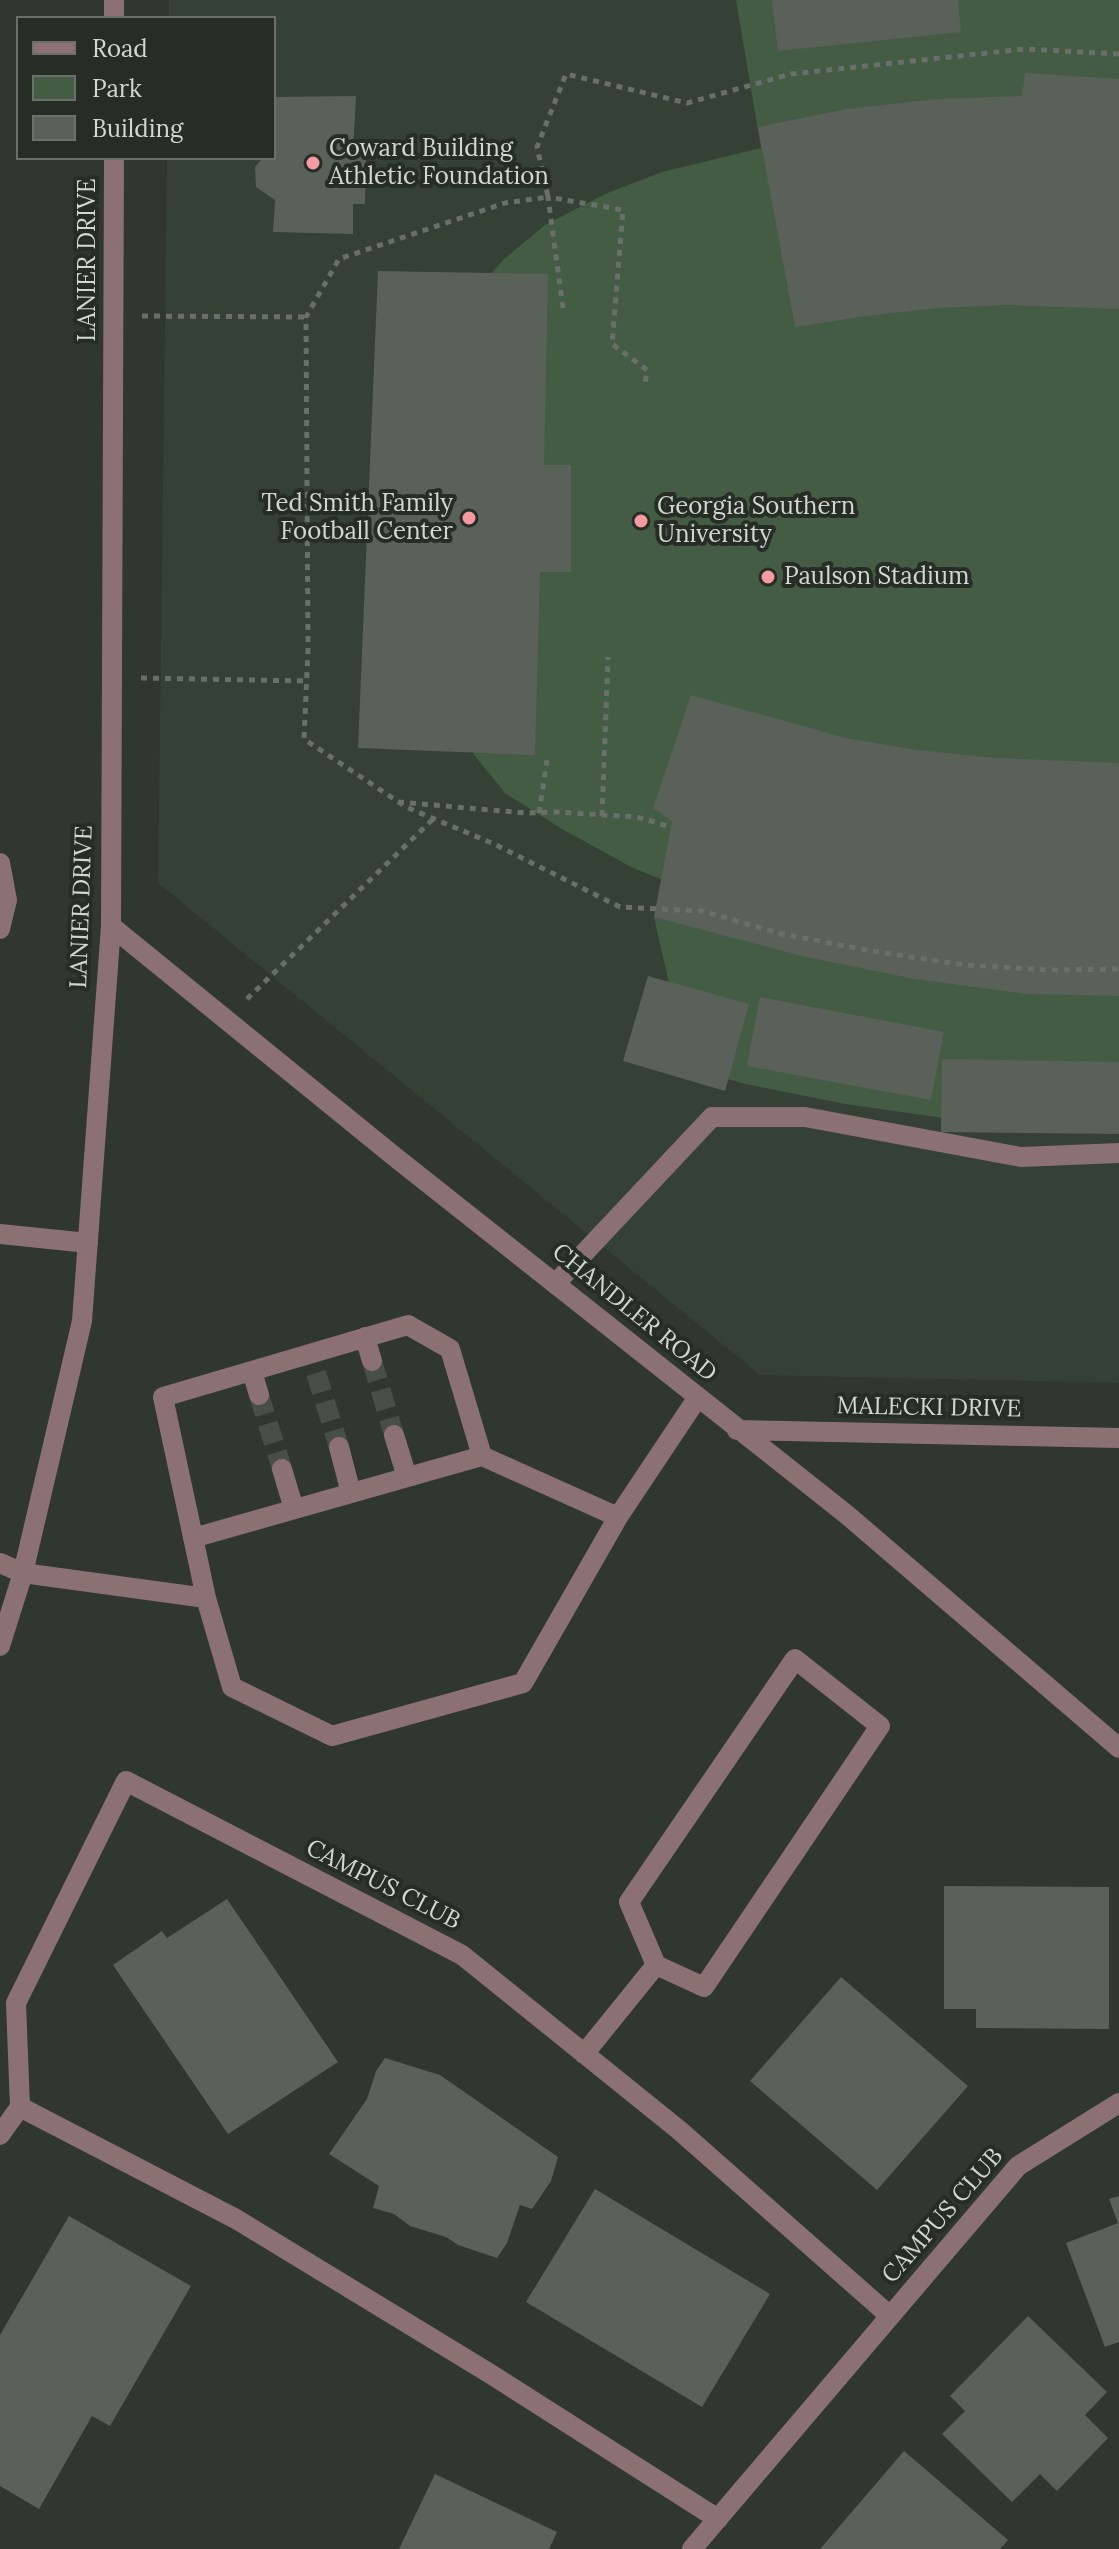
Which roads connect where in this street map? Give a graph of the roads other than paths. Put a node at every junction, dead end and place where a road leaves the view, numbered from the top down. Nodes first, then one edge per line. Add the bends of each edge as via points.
1 (114, 160) edge
2 (0, 863) edge
3 (111, 926) junction
4 (0, 929) edge
5 (1119, 1153) edge
6 (0, 1234) edge
7 (88, 1243) junction
8 (556, 1283) junction
9 (365, 1337) junction
10 (372, 1361) tunnel mouth
11 (252, 1371) junction
12 (259, 1395) tunnel mouth
13 (698, 1397) junction
14 (737, 1430) junction
15 (394, 1435) tunnel mouth
16 (1119, 1438) edge
17 (339, 1447) tunnel mouth
18 (482, 1456) junction
19 (282, 1469) tunnel mouth
20 (407, 1477) junction
21 (351, 1493) junction
22 (294, 1509) junction
23 (618, 1517) junction
24 (193, 1538) junction
25 (0, 1563) edge
26 (23, 1573) junction
27 (206, 1598) junction
28 (0, 1646) edge
29 (1119, 1748) edge
30 (656, 1965) junction
31 (584, 2054) junction
32 (1119, 2103) edge
33 (20, 2107) junction
34 (0, 2135) edge
35 (890, 2316) junction
36 (718, 2519) junction
37 (692, 2549) edge

1 - 3 street, LANIER DRIVE
2 - 4 street via 7,900
3 - 7 street, LANIER DRIVE
3 - 8 street, CHANDLER ROAD
5 - 8 street via 1021,1157 805,1117 712,1117
6 - 7 street
7 - 26 street, LANIER DRIVE via 82,1321
8 - 13 street, CHANDLER ROAD
9 - 10 street
9 - 11 street via 313,1363
9 - 18 street via 408,1325 450,1349
11 - 12 street
11 - 24 street via 163,1397
13 - 14 street, CHANDLER ROAD
13 - 23 street
14 - 16 street, MALECKI DRIVE
14 - 29 street, CHANDLER ROAD via 846,1514
15 - 20 street
17 - 21 street
18 - 20 street
18 - 23 street
19 - 22 street
20 - 21 street
21 - 22 street
22 - 24 street
23 - 27 street via 523,1683 332,1736 232,1687
24 - 27 street
25 - 26 street
26 - 27 street
26 - 28 street, LANIER DRIVE
30 - 30 street via 629,1902 795,1659 880,1726 704,1987
30 - 31 street
31 - 33 street, CAMPUS CLUB via 462,1955 126,1781 16,2003
31 - 35 street, CAMPUS CLUB via 679,2130
32 - 35 street, CAMPUS CLUB via 1018,2166
33 - 34 street
33 - 36 street via 236,2219
35 - 36 street, CAMPUS CLUB
36 - 37 street, CAMPUS CLUB

